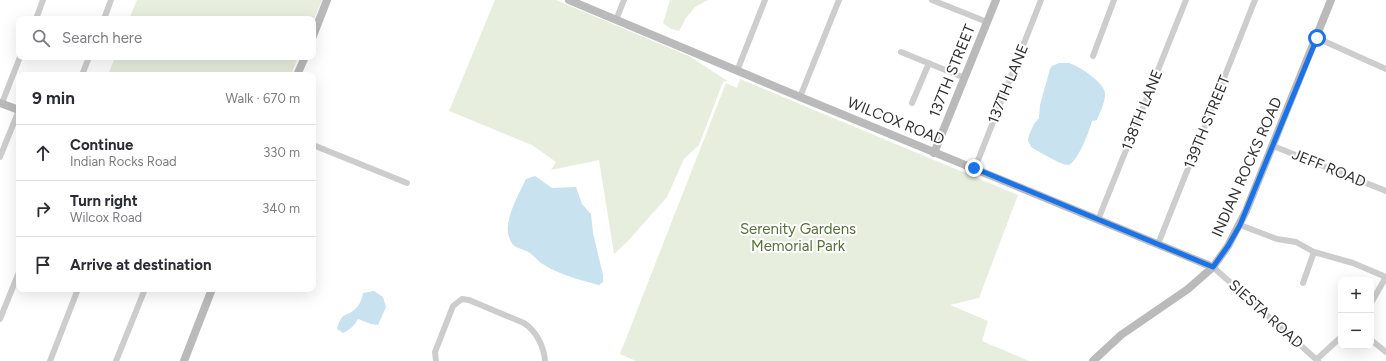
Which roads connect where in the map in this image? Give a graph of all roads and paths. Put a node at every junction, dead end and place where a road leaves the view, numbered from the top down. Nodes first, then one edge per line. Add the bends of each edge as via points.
1 (43, 0) edge
2 (111, 0) edge
3 (327, 0) edge
4 (569, 0) edge
5 (624, 0) edge
6 (765, 0) edge
7 (839, 0) edge
8 (932, 0) edge
9 (996, 0) edge
10 (1041, 0) edge
11 (1114, 0) edge
12 (1186, 0) edge
13 (1256, 0) edge
14 (1331, 0) edge
15 (37, 16) edge
16 (105, 16) edge
17 (616, 20) junction
18 (987, 22) junction
19 (316, 28) edge
20 (1317, 38) junction
21 (901, 52) dead end
22 (1093, 56) dead end
23 (19, 60) edge
24 (88, 60) edge
25 (304, 60) edge
26 (929, 63) junction
27 (1386, 69) edge
28 (737, 71) junction
29 (83, 72) edge
30 (298, 72) edge
31 (965, 78) junction
32 (800, 97) junction
33 (1, 103) edge
34 (912, 103) dead end
35 (16, 109) edge
36 (16, 116) edge
37 (3, 141) edge
38 (316, 146) edge
39 (1273, 146) junction
40 (934, 153) junction
41 (0, 157) edge
42 (974, 168) junction
43 (407, 183) dead end
44 (1386, 191) edge
45 (1098, 220) junction
46 (1240, 225) junction
47 (1158, 244) junction
48 (1314, 252) junction
49 (1213, 267) junction
50 (1386, 277) edge
51 (16, 279) edge
52 (1303, 283) dead end
53 (77, 292) edge
54 (144, 292) edge
55 (211, 292) edge
56 (1374, 298) edge
57 (0, 319) edge
58 (1338, 341) edge
59 (1374, 342) edge
60 (1386, 352) edge
61 (1318, 360) edge
62 (50, 361) edge
63 (116, 361) edge
64 (184, 361) edge
65 (436, 361) edge
66 (545, 361) edge
67 (1093, 361) edge

1 - 15 street
2 - 16 street
3 - 19 street
4 - 17 street, WILCOX ROAD
5 - 17 street
6 - 28 street
7 - 32 street
8 - 18 street
9 - 18 street, 137TH STREET
10 - 42 street, 137TH LANE
11 - 22 street
12 - 45 street, 138TH LANE
13 - 47 street, 139TH STREET
14 - 20 street, INDIAN ROCKS ROAD
17 - 28 street, WILCOX ROAD
18 - 31 street, 137TH STREET
20 - 27 street
20 - 39 street, INDIAN ROCKS ROAD
21 - 26 street
23 - 33 street
24 - 29 street
25 - 30 street
26 - 31 street
26 - 34 street
28 - 32 street, WILCOX ROAD
31 - 40 street, 137TH STREET
32 - 40 street, WILCOX ROAD
33 - 35 street
36 - 37 street
37 - 41 street
38 - 43 street
39 - 44 street, JEFF ROAD
39 - 46 street, INDIAN ROCKS ROAD
40 - 42 street, WILCOX ROAD
42 - 45 street, WILCOX ROAD
45 - 47 street, WILCOX ROAD
46 - 48 street via 1277,239 1296,242
46 - 49 street, INDIAN ROCKS ROAD
47 - 49 street, WILCOX ROAD
48 - 50 street via 1353,263
48 - 52 street
49 - 61 street, SIESTA ROAD
49 - 67 street, INDIAN ROCKS ROAD via 1188,289 1121,335
50 - 56 street
51 - 57 street
53 - 62 street
54 - 63 street
55 - 64 street
58 - 61 street
59 - 60 street
65 - 66 street via 435,352 453,306 462,299 531,327 541,345

